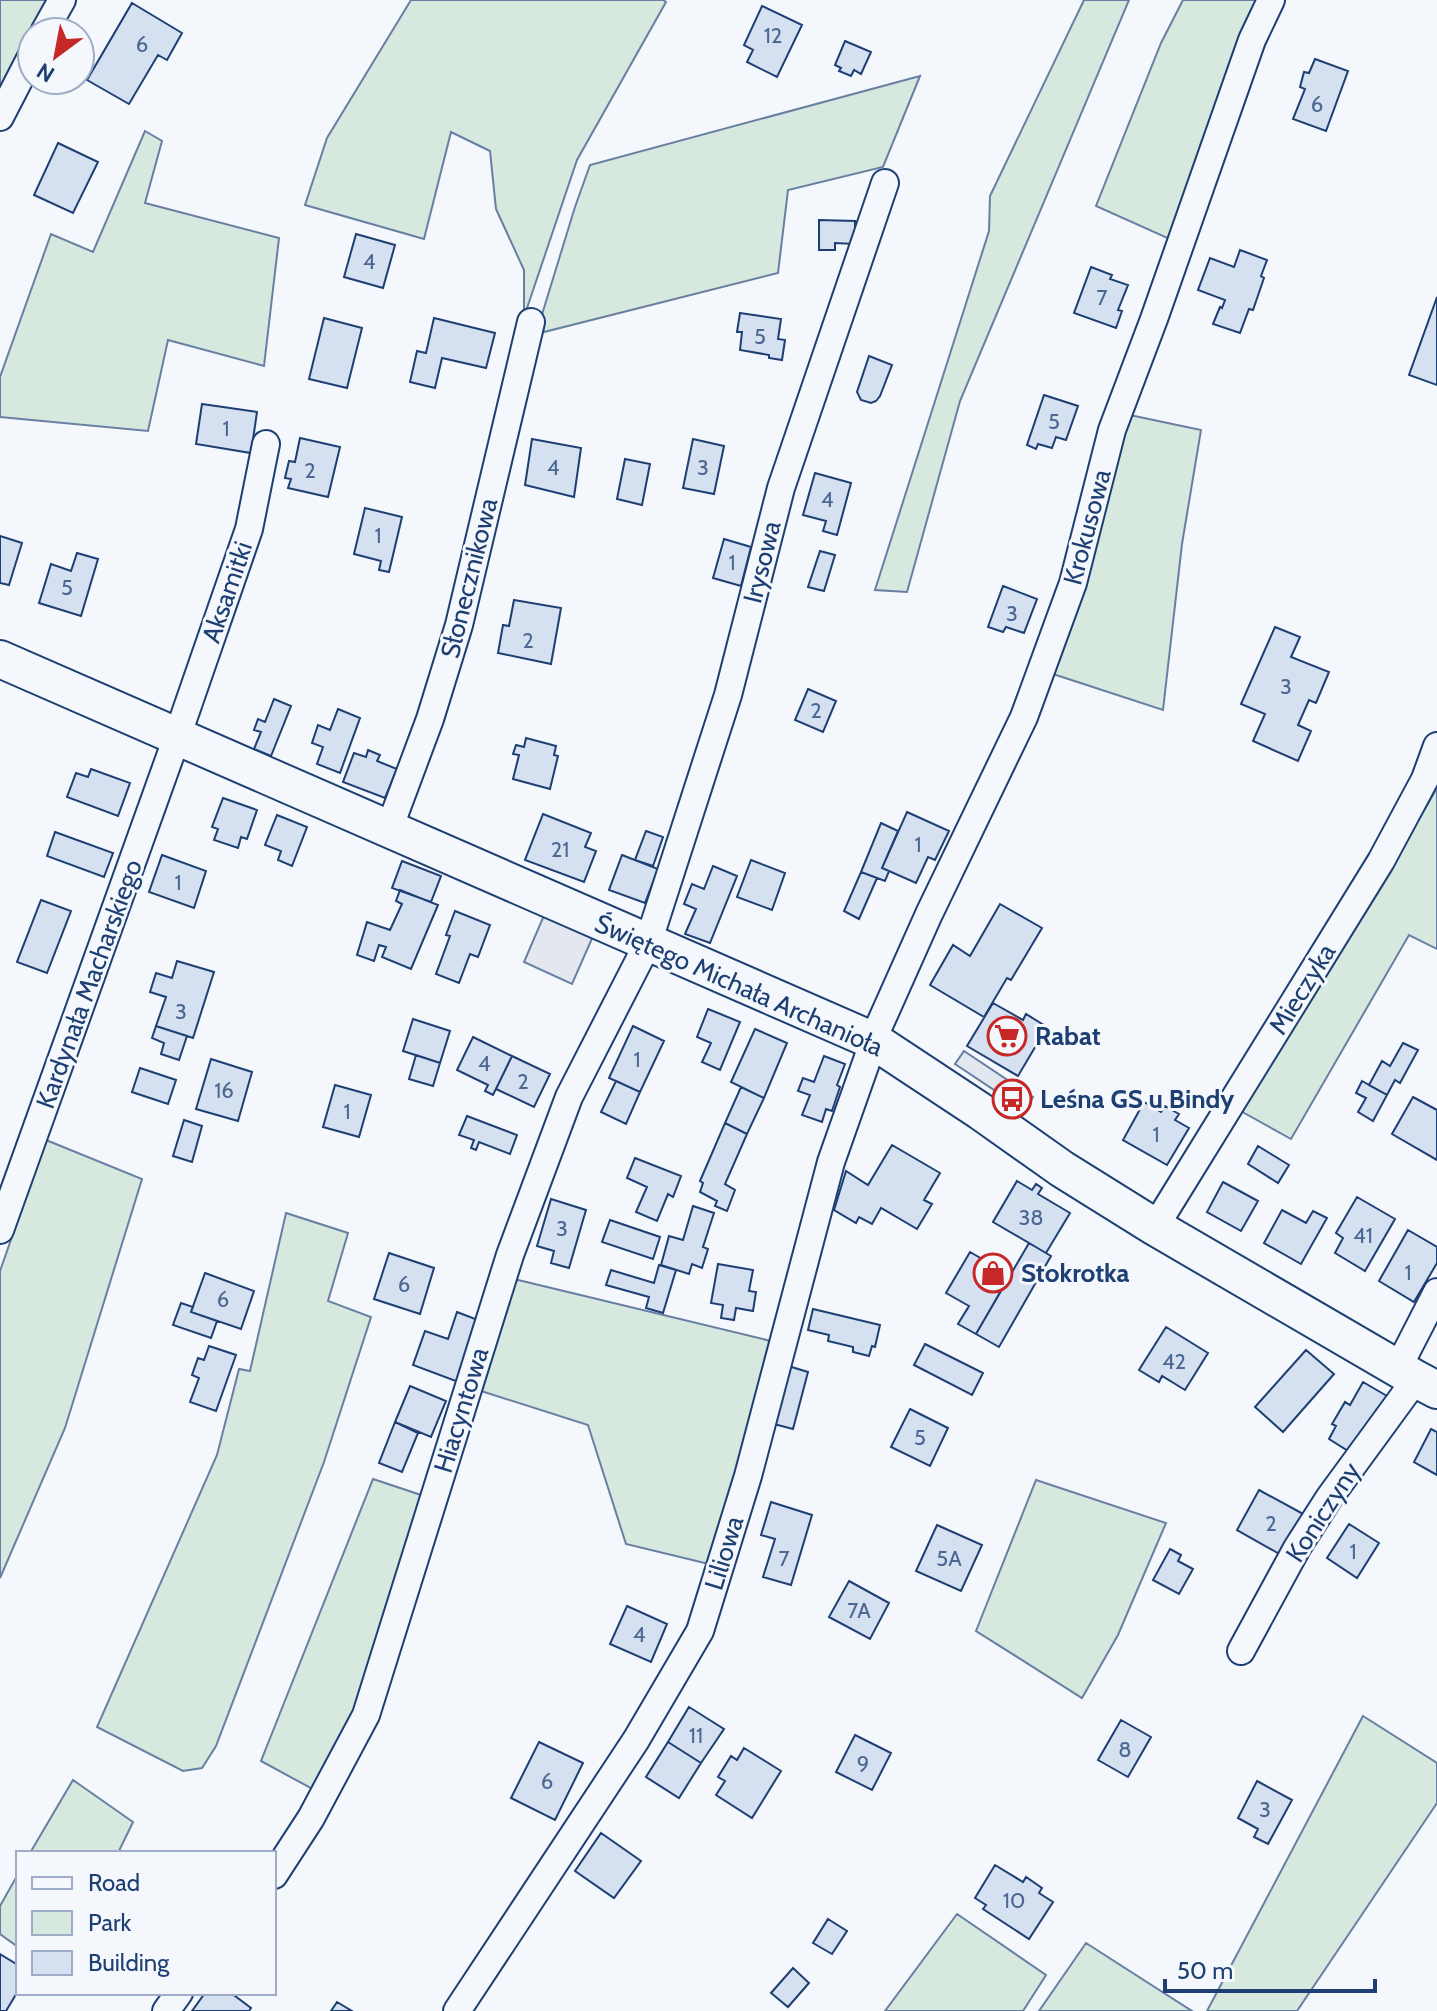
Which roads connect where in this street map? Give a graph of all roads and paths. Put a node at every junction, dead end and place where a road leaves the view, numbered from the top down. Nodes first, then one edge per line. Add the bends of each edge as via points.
1 (1271, 0) edge
2 (16, 86) edge
3 (0, 117) edge
4 (885, 183) dead end
5 (531, 322) dead end
6 (266, 444) dead end
7 (0, 659) edge
8 (177, 737) junction
9 (1437, 746) edge
10 (389, 829) junction
11 (648, 943) junction
12 (874, 1041) junction
13 (1155, 1227) junction
14 (0, 1230) edge
15 (1437, 1292) edge
16 (1417, 1379) edge
17 (1241, 1651) dead end
18 (276, 1872) edge
19 (457, 2011) edge

1 - 12 street, Krokusowa via 1112,430 1073,583 1024,717
2 - 3 street
4 - 11 street, Irysowa via 781,488 728,695
5 - 10 street, Słonecznikowa via 459,625
6 - 8 street, Aksamitki via 249,529
7 - 8 street, Świętego Michała Archanioła
8 - 10 street, Świętego Michała Archanioła
8 - 14 street, Kardynała Macharskiego
9 - 13 street, Mieczyka via 1381,861
10 - 11 street, Świętego Michała Archanioła
11 - 12 street, Świętego Michała Archanioła
11 - 18 street, Hiacyntowa via 569,1097 510,1255 366,1715
12 - 13 street, Świętego Michała Archanioła
12 - 19 street, Liliowa via 831,1162 748,1476 700,1631 636,1740
13 - 16 street, Świętego Michała Archanioła
15 - 16 street, Koniczyny
16 - 17 street, Koniczyny via 1329,1498

